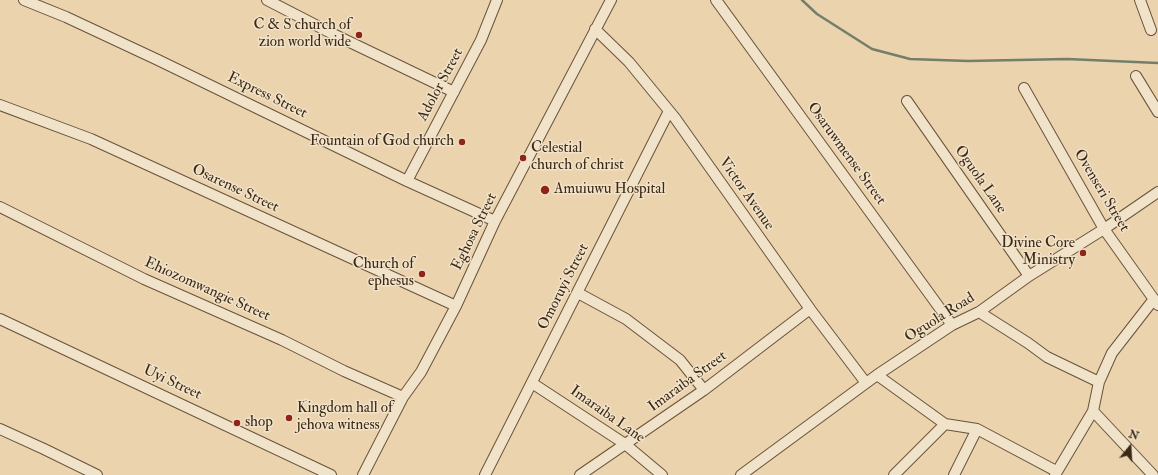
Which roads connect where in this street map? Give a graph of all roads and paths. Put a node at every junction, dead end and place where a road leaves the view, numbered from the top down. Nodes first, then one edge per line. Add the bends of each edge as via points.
1 (24, 0) edge
2 (267, 0) edge
3 (496, 0) edge
4 (611, 0) edge
5 (716, 0) edge
6 (1140, 0) edge
7 (595, 29) junction
8 (1151, 30) dead end
9 (1136, 76) dead end
10 (1024, 88) dead end
11 (454, 92) junction
12 (907, 101) dead end
13 (0, 105) edge
14 (669, 111) junction
15 (1158, 112) edge
16 (407, 181) junction
17 (1158, 192) edge
18 (0, 207) edge
19 (496, 221) junction
20 (1104, 229) junction
21 (1029, 276) junction
22 (578, 293) junction
23 (1156, 302) edge
24 (456, 306) junction
25 (810, 309) junction
26 (979, 312) junction
27 (0, 319) edge
28 (952, 326) junction
29 (877, 376) junction
30 (1099, 382) junction
31 (532, 383) junction
32 (866, 383) junction
33 (704, 390) junction
34 (403, 397) junction
35 (1093, 411) junction
36 (945, 424) junction
37 (0, 429) edge
38 (978, 429) junction
39 (626, 444) junction
40 (80, 471) edge
41 (490, 473) edge
42 (1055, 473) edge
43 (97, 475) edge
44 (331, 475) edge
45 (363, 475) edge
46 (580, 475) edge
47 (662, 475) edge
48 (741, 475) edge
49 (894, 475) edge
50 (954, 475) edge
51 (1153, 475) edge

1 - 16 street, Express Street via 158,60
2 - 11 street
3 - 11 street, Adolor Street via 481,40
4 - 7 street, Eghosa Street
5 - 28 street, Osaruwmense Street
6 - 8 street
7 - 14 street, Victor Avenue via 629,62
7 - 19 street, Eghosa Street
9 - 15 street
10 - 20 street, Ovenseri Street
11 - 16 street, Adolor Street
12 - 21 street, Oguola Lane
13 - 24 street, Osarense Street via 92,140
14 - 22 street, Omoruyi Street
14 - 25 street, Victor Avenue
16 - 19 street, Express Street
17 - 20 street, Oguola Road
18 - 34 street, Ehiozomwangie Street via 144,279
19 - 24 street, Eghosa Street
20 - 21 street, Oguola Road
20 - 23 street, Ovenseri Street
21 - 26 street, Oguola Road
22 - 31 street, Omoruyi Street
22 - 33 street via 626,319 680,360
23 - 30 street via 1112,353
24 - 34 street, Eghosa Street via 422,372
25 - 32 street, Victor Avenue
25 - 33 street, Imaraiba Street
26 - 28 street, Oguola Road
26 - 30 street via 1047,357
27 - 44 street, Uyi Street
28 - 29 street, Oguola Road
29 - 32 street, Oguola Road
29 - 36 street
30 - 35 street
31 - 39 street, Imaraiba Lane
31 - 41 street, Omoruyi Street
32 - 48 street, Oguola Road
33 - 39 street, Imaraiba Street
34 - 45 street, Eghosa Street
35 - 42 street
35 - 51 street
36 - 38 street
36 - 49 street
37 - 40 street
38 - 42 street
38 - 50 street
39 - 46 street, Imaraiba Street
39 - 47 street, Imaraiba Lane
40 - 43 street

